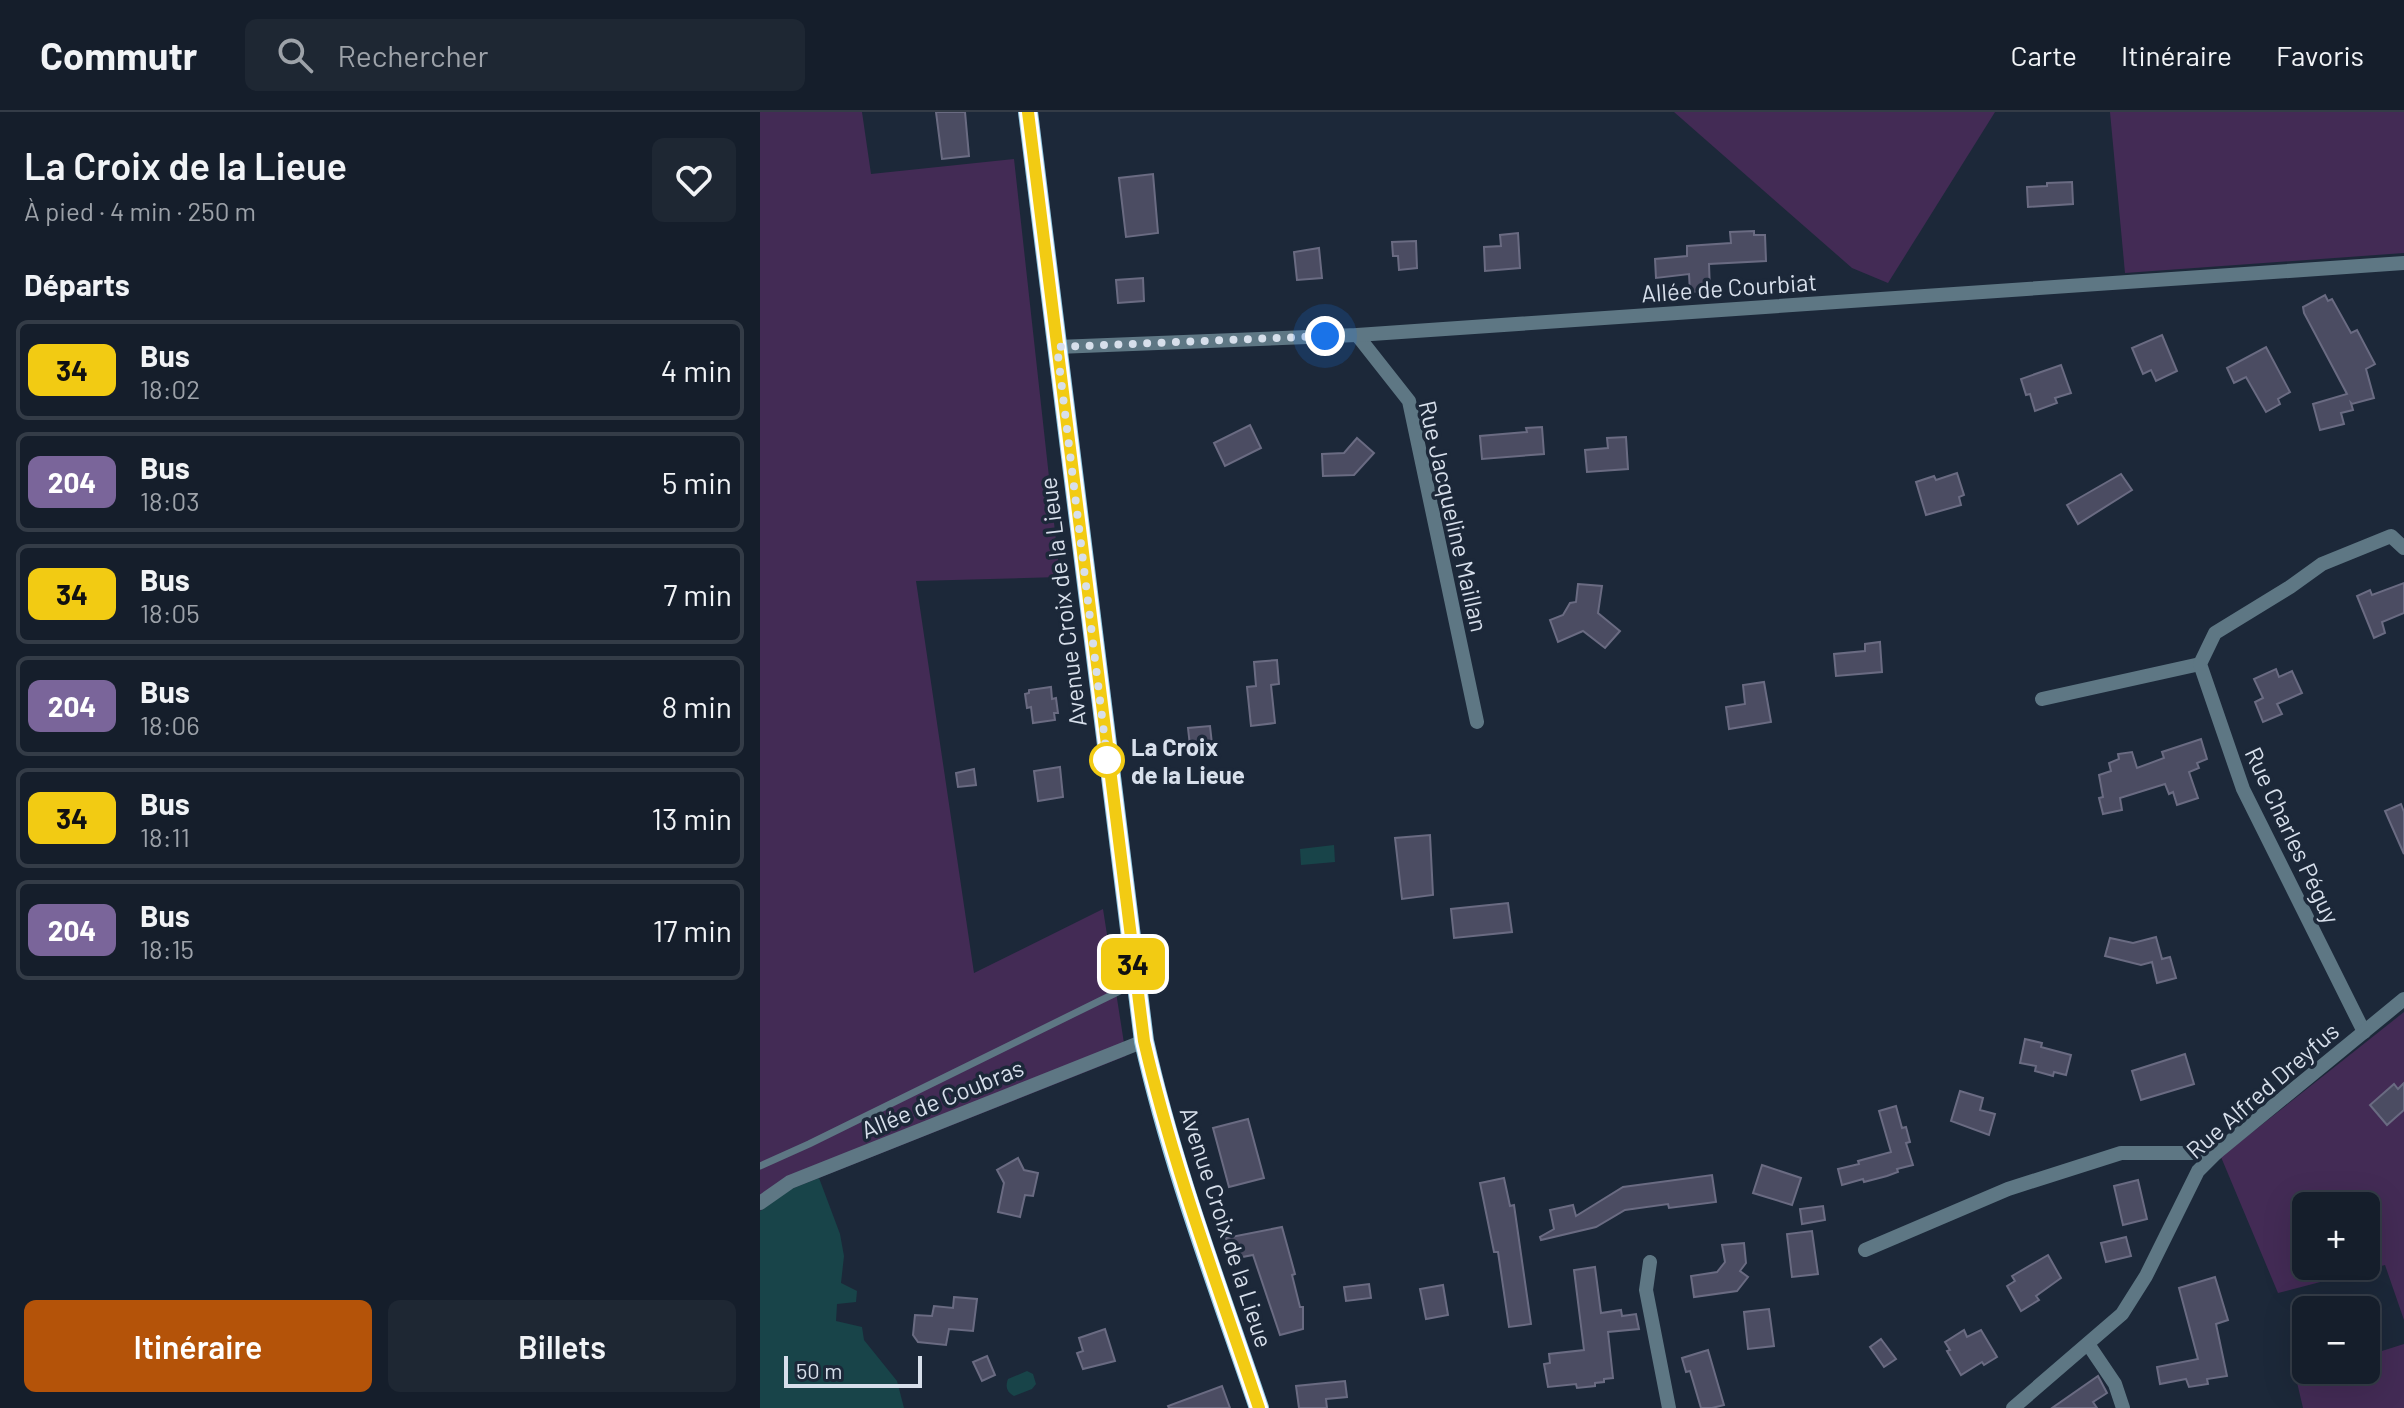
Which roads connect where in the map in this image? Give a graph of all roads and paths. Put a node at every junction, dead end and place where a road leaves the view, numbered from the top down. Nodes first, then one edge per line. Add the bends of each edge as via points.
1 (1028, 112) edge
2 (2404, 263) edge
3 (1357, 335) junction
4 (1057, 347) junction
5 (2404, 548) edge
6 (2200, 664) junction
7 (2042, 699) dead end
8 (1477, 722) dead end
9 (1136, 983) junction
10 (2404, 999) edge
11 (2364, 1032) junction
12 (1144, 1041) junction
13 (2216, 1153) junction
14 (760, 1166) edge
15 (760, 1203) edge
16 (1865, 1250) dead end
17 (1650, 1262) dead end
18 (2088, 1344) junction
19 (1259, 1408) edge
20 (1669, 1408) edge
21 (2013, 1408) edge
22 (2123, 1408) edge

1 - 4 main road, Avenue Croix de la Lieue
2 - 3 street, Allée de Courbiat
3 - 4 street, Allée de Courbiat
3 - 8 street, Rue Jacqueline Maillan via 1409,401
4 - 9 main road, Avenue Croix de la Lieue
5 - 6 street via 2391,536 2322,564 2215,633
6 - 7 street
6 - 11 street, Rue Charles Péguy via 2243,789
9 - 12 main road, Avenue Croix de la Lieue
9 - 14 lane
10 - 11 street, Rue Alfred Dreyfus
11 - 13 street, Rue Alfred Dreyfus
12 - 15 street, Allée de Coubras via 790,1182
12 - 19 main road, Avenue Croix de la Lieue via 1176,1165
13 - 16 street via 2121,1153 2008,1189
13 - 18 street, Rue Alfred Dreyfus via 2198,1171 2122,1314
17 - 20 street via 1646,1290
18 - 21 street, Rue Alfred Dreyfus
18 - 22 street via 2115,1384

